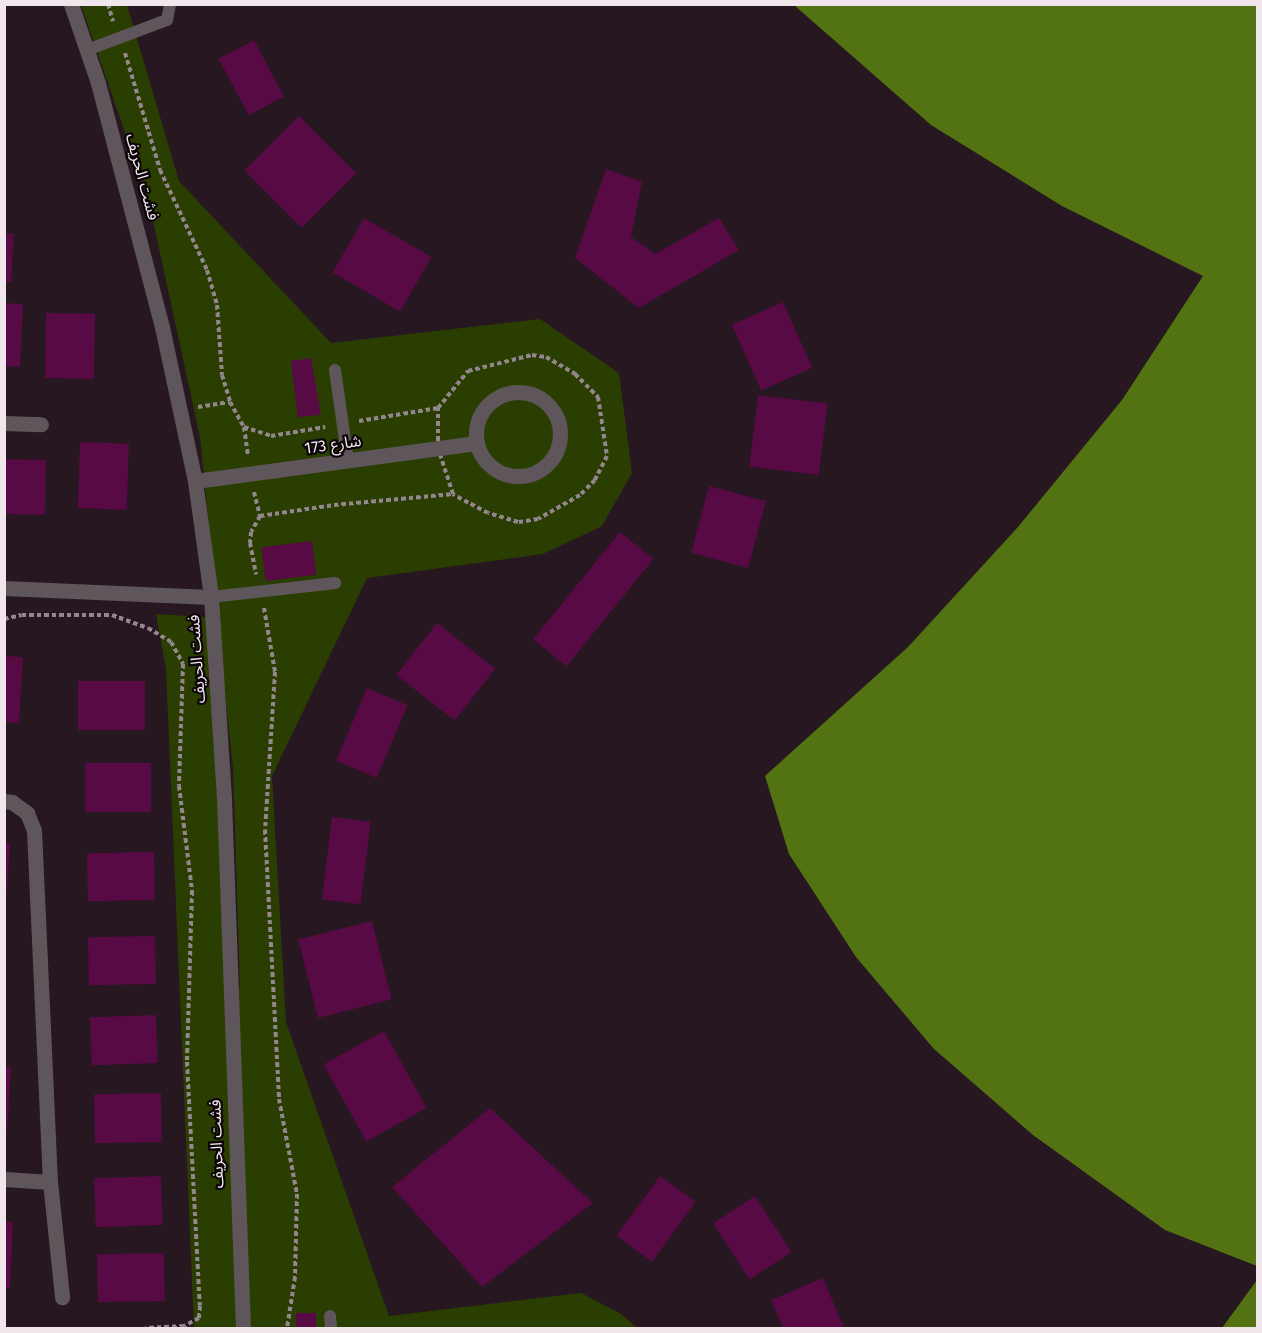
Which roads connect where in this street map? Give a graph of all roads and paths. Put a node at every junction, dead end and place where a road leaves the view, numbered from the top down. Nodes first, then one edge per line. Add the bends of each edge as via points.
1 (71, 4) edge
2 (108, 4) edge
3 (170, 4) edge
4 (119, 37) junction
5 (87, 50) junction
6 (335, 370) dead end
7 (230, 402) junction
8 (180, 411) junction
9 (4, 423) edge
10 (41, 424) dead end
11 (476, 443) junction
12 (438, 448) junction
13 (348, 461) junction
14 (251, 475) junction
15 (195, 481) junction
16 (453, 494) junction
17 (260, 516) junction
18 (335, 584) dead end
19 (4, 588) edge
20 (259, 590) junction
21 (211, 597) junction
22 (4, 620) edge
23 (4, 801) edge
24 (4, 1179) edge
25 (50, 1182) junction
26 (62, 1297) dead end
27 (184, 1327) edge
28 (145, 1329) edge
29 (243, 1329) edge
30 (287, 1329) edge

1 - 5 street, فشت الحريف
2 - 4 path
3 - 4 lane via 166,20
4 - 5 lane
4 - 7 path via 160,170 207,270 217,305 222,375
5 - 8 street, فشت الحريف via 133,210
6 - 13 lane
7 - 8 path
7 - 14 path via 244,427
8 - 15 street, فشت الحريف
9 - 10 street
11 - 11 street via 480,454 498,471 527,476 543,470 555,454 559,422 543,399 518,390 485,406 475,430
11 - 12 street, شارع 173
12 - 13 street, شارع 173
12 - 16 path
12 - 16 path via 438,408 468,371 523,355 546,357 575,374 598,397 607,456 595,480 573,500 538,519 518,522 488,513
13 - 14 street, شارع 173
14 - 15 street, شارع 173
14 - 17 path
15 - 21 street, فشت الحريف
16 - 17 path via 334,504
17 - 20 path via 250,543
18 - 20 lane
19 - 21 street
20 - 21 lane
20 - 30 path via 275,672 265,830 279,1099 297,1194 295,1277
21 - 29 street, فشت الحريف via 224,798
22 - 27 path via 22,615 112,615 171,642 183,664 179,786 192,891 187,1062 200,1306 199,1318
23 - 25 street via 27,813 34,831
24 - 25 street
25 - 26 street
27 - 28 path

